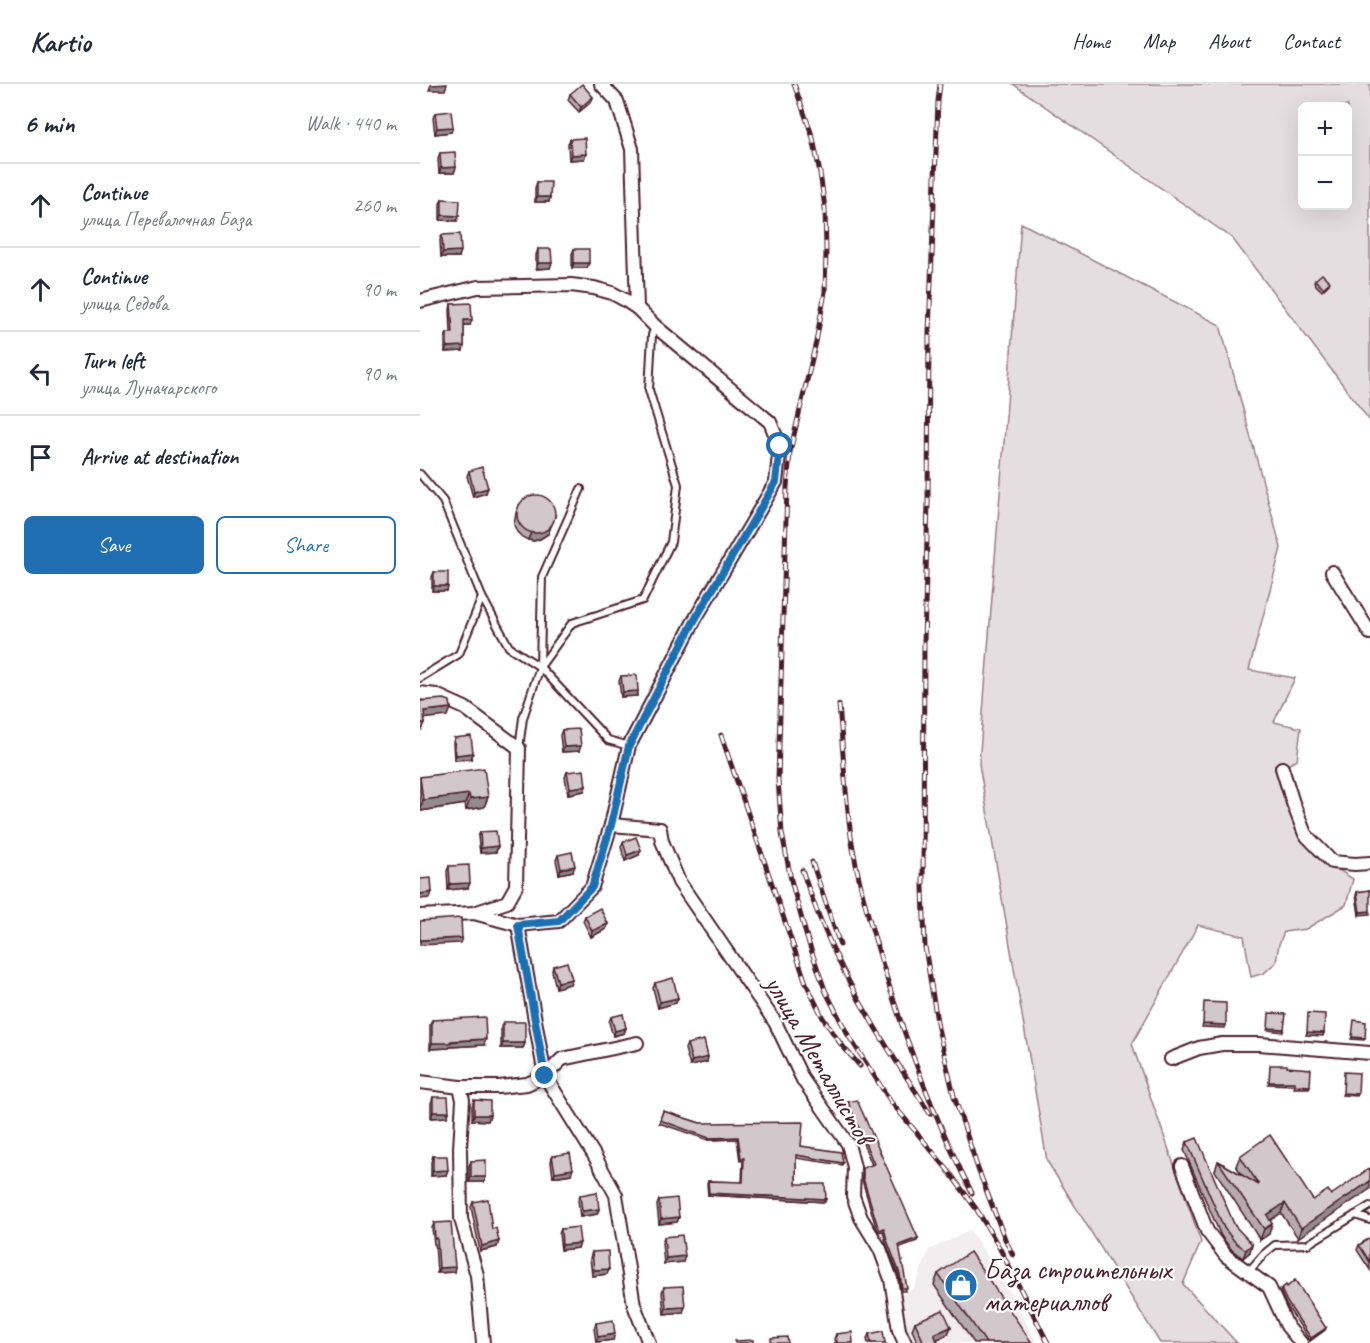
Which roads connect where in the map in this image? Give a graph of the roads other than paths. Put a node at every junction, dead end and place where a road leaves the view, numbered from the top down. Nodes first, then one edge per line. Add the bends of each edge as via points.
1 (601, 84) edge
2 (420, 301) edge
3 (637, 308) junction
4 (655, 326) junction
5 (420, 474) edge
6 (581, 489) dead end
7 (1332, 573) dead end
8 (482, 597) junction
9 (1370, 633) edge
10 (540, 667) junction
11 (420, 678) edge
12 (420, 693) edge
13 (629, 746) junction
14 (519, 748) junction
15 (1282, 768) dead end
16 (611, 825) junction
17 (1370, 863) edge
18 (474, 913) junction
19 (420, 915) edge
20 (518, 925) junction
21 (637, 1043) dead end
22 (1370, 1053) edge
23 (1171, 1059) dead end
24 (545, 1076) junction
25 (420, 1082) edge
26 (460, 1088) junction
27 (1182, 1166) dead end
28 (1370, 1206) edge
29 (1355, 1215) junction
30 (1370, 1220) edge
31 (1249, 1271) junction
32 (483, 1343) edge
33 (650, 1343) edge
34 (905, 1343) edge
35 (1301, 1343) edge

1 - 3 street via 617,101 632,149
2 - 3 street via 478,287 571,285 612,293
3 - 4 street
4 - 10 lane via 649,390 678,485 671,542 643,600 572,623
4 - 13 street via 770,422 780,446 776,482 694,621
5 - 8 lane via 443,501
6 - 10 lane via 542,577
7 - 9 street
8 - 10 lane via 509,647
8 - 11 lane via 459,654
10 - 13 lane via 608,740
10 - 14 lane via 523,718
12 - 14 street via 436,694 465,708
13 - 16 street
14 - 18 street via 516,886 507,902
15 - 17 street via 1305,834 1332,862
16 - 20 street via 592,887 559,921
16 - 34 street, улица Металлистов via 660,829 679,882 775,1022 803,1080 848,1144 854,1167 854,1196 891,1279 898,1329
18 - 19 street
18 - 20 street
20 - 24 street
21 - 24 street via 562,1059
22 - 23 street via 1222,1044
24 - 26 street via 527,1084
24 - 33 street via 616,1195 634,1305
25 - 26 street
26 - 32 street via 461,1219 477,1275
27 - 31 street via 1207,1231 1226,1256
28 - 29 lane
29 - 30 lane
29 - 31 lane via 1308,1244 1275,1245
31 - 35 street via 1269,1287 1287,1326

